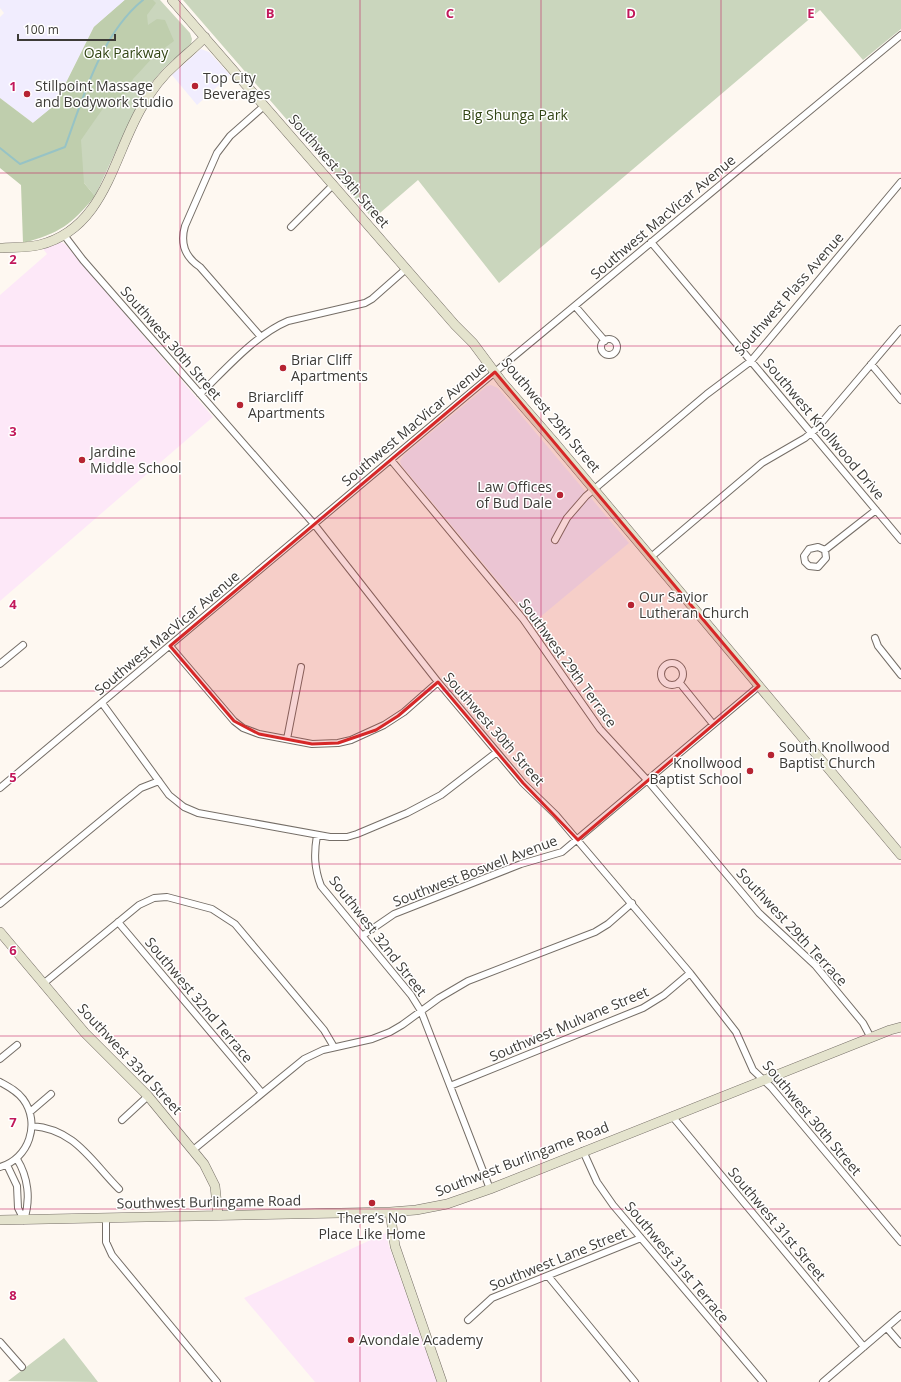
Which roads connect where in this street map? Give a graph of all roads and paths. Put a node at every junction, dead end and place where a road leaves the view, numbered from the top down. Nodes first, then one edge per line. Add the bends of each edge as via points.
1 (174, 2) edge
2 (901, 35) edge
3 (205, 37) junction
4 (264, 106) junction
5 (901, 182) edge
6 (333, 185) junction
7 (291, 227) dead end
8 (64, 235) junction
9 (651, 242) junction
10 (0, 248) edge
11 (406, 269) junction
12 (575, 306) junction
13 (901, 329) edge
14 (261, 337) junction
15 (605, 341) dead end
16 (750, 360) junction
17 (871, 364) junction
18 (495, 372) junction
19 (200, 394) junction
20 (901, 400) edge
21 (811, 433) junction
22 (391, 460) junction
23 (594, 489) junction
24 (876, 510) junction
25 (314, 524) junction
26 (555, 540) dead end
27 (901, 540) edge
28 (825, 550) dead end
29 (651, 557) junction
30 (875, 638) dead end
31 (23, 645) dead end
32 (170, 646) junction
33 (0, 664) edge
34 (301, 667) dead end
35 (901, 675) edge
36 (438, 682) junction
37 (679, 682) dead end
38 (759, 686) junction
39 (102, 703) junction
40 (714, 724) junction
41 (287, 739) junction
42 (497, 752) junction
43 (648, 780) junction
44 (159, 781) junction
45 (0, 788) edge
46 (317, 835) junction
47 (578, 840) junction
48 (901, 855) edge
49 (0, 904) edge
50 (632, 904) junction
51 (118, 922) junction
52 (0, 932) edge
53 (362, 936) junction
54 (690, 973) junction
55 (43, 984) junction
56 (421, 1011) junction
57 (901, 1022) edge
58 (901, 1027) edge
59 (890, 1030) junction
60 (871, 1038) junction
61 (17, 1045) dead end
62 (334, 1047) junction
63 (0, 1059) edge
64 (764, 1080) junction
65 (0, 1082) edge
66 (450, 1086) junction
67 (262, 1093) junction
68 (52, 1094) dead end
69 (148, 1096) junction
70 (30, 1112) junction
71 (672, 1116) junction
72 (122, 1120) dead end
73 (32, 1126) junction
74 (193, 1150) junction
75 (583, 1151) junction
76 (17, 1159) junction
77 (7, 1165) junction
78 (0, 1167) edge
79 (119, 1189) dead end
80 (490, 1189) junction
81 (390, 1212) junction
82 (218, 1215) junction
83 (106, 1218) junction
84 (0, 1220) edge
85 (24, 1220) junction
86 (641, 1238) junction
87 (901, 1242) edge
88 (548, 1276) junction
89 (901, 1316) edge
90 (468, 1320) dead end
91 (887, 1328) junction
92 (0, 1342) edge
93 (901, 1344) edge
94 (864, 1346) junction
95 (22, 1367) dead end
96 (217, 1382) edge
97 (442, 1382) edge
98 (635, 1382) edge
99 (763, 1382) edge
100 (823, 1382) edge

1 - 3 main road, Southwest 29th Street
2 - 9 street, Southwest MacVicar Avenue
3 - 4 main road, Southwest 29th Street
3 - 8 main road via 175,64 150,94 135,120 98,201 82,220
4 - 6 main road, Southwest 29th Street
4 - 14 street via 230,136 217,153 185,226 182,240 189,258 200,267
5 - 16 street, Southwest Plass Avenue
6 - 7 street
6 - 11 main road, Southwest 29th Street
8 - 10 main road via 40,244
8 - 19 street, Southwest 30th Street
9 - 12 street, Southwest MacVicar Avenue
9 - 16 street, Southwest Knollwood Drive
11 - 14 street via 365,303 288,321
11 - 18 main road, Southwest 29th Street via 473,343
12 - 15 street
12 - 18 street, Southwest MacVicar Avenue
13 - 17 street
14 - 19 street
16 - 21 street, Southwest Knollwood Drive
16 - 23 street, Southwest Plass Avenue
17 - 20 street
17 - 21 street
18 - 22 street, Southwest MacVicar Avenue
18 - 23 main road, Southwest 29th Street
19 - 25 street, Southwest 30th Street
21 - 24 street, Southwest Knollwood Drive
21 - 29 street via 762,463
22 - 25 street, Southwest MacVicar Avenue
22 - 43 street, Southwest 29th Terrace via 523,618 600,730
23 - 26 street, Southwest Plass Avenue via 570,513
23 - 29 main road, Southwest 29th Street
24 - 27 street, Southwest Knollwood Drive
24 - 28 street
25 - 32 street, Southwest MacVicar Avenue
25 - 36 street, Southwest 30th Street
29 - 38 main road, Southwest 29th Street
30 - 35 street via 878,646
31 - 33 street
32 - 39 street, Southwest MacVicar Avenue
32 - 41 street via 234,721 243,728 259,734
34 - 41 street
36 - 41 street via 398,716 376,730 351,740 323,744
36 - 42 street, Southwest 30th Street
37 - 40 street
38 - 40 street, Southwest Boswell Avenue
38 - 48 main road, Southwest 29th Street
39 - 44 street
39 - 45 street, Southwest MacVicar Avenue
40 - 43 street, Southwest Boswell Avenue
42 - 46 street via 442,795 407,813 347,837
42 - 47 street, Southwest 30th Street
43 - 47 street, Southwest Boswell Avenue
43 - 60 street, Southwest 29th Terrace via 762,917 815,965 863,1023
44 - 46 street via 174,800 198,813
44 - 49 street via 141,788
46 - 53 street, Southwest 32nd Street via 315,866 321,886
47 - 50 street, Southwest 30th Street
47 - 53 street, Southwest Boswell Avenue via 558,854 521,864 394,914
50 - 54 street, Southwest 30th Street
50 - 56 street via 595,932 468,981
51 - 55 street
51 - 62 street via 139,905 158,898 185,901 218,912 235,924 324,1030
51 - 67 street, Southwest 32nd Terrace
52 - 55 main road, Southwest 33rd Street
53 - 56 street, Southwest 32nd Street via 411,995
54 - 64 street, Southwest 30th Street via 726,1017 741,1041 754,1070
54 - 66 street, Southwest Mulvane Street via 664,995 643,1008
55 - 69 main road, Southwest 33rd Street via 96,1046
56 - 62 street via 390,1032 372,1039
56 - 66 street, Southwest 32nd Street
57 - 59 main road, Southwest Burlingame Road
58 - 59 main road, Southwest Burlingame Road
59 - 60 main road, Southwest Burlingame Road
60 - 64 main road, Southwest Burlingame Road
61 - 63 street
62 - 67 street via 304,1059
64 - 71 main road, Southwest Burlingame Road
64 - 87 street, Southwest 30th Street
65 - 70 street via 18,1093
66 - 80 street, Southwest 32nd Street
67 - 74 street
68 - 70 street
69 - 72 street
69 - 74 main road, Southwest 33rd Street
70 - 73 street
71 - 75 main road, Southwest Burlingame Road
71 - 94 street, Southwest 31st Street
73 - 76 street via 27,1144
73 - 79 street via 53,1130 76,1142
74 - 82 main road, Southwest 33rd Street via 213,1180
75 - 80 main road, Southwest Burlingame Road
75 - 86 street, Southwest 31st Terrace via 603,1192
76 - 77 street
76 - 85 street via 27,1183 28,1208
77 - 78 street
77 - 85 street via 17,1186 18,1208
80 - 81 main road, Southwest Burlingame Road via 447,1204
81 - 82 main road, Southwest Burlingame Road
81 - 97 main road via 395,1246
82 - 83 main road, Southwest Burlingame Road
83 - 85 main road, Southwest Burlingame Road
83 - 96 street via 106,1242 112,1255
84 - 85 main road, Southwest Burlingame Road
86 - 88 street, Southwest Lane Street
86 - 99 street, Southwest 31st Terrace
88 - 90 street, Southwest Lane Street via 492,1298
88 - 98 street
89 - 91 street
91 - 93 street
91 - 94 street
92 - 95 street
94 - 100 street

